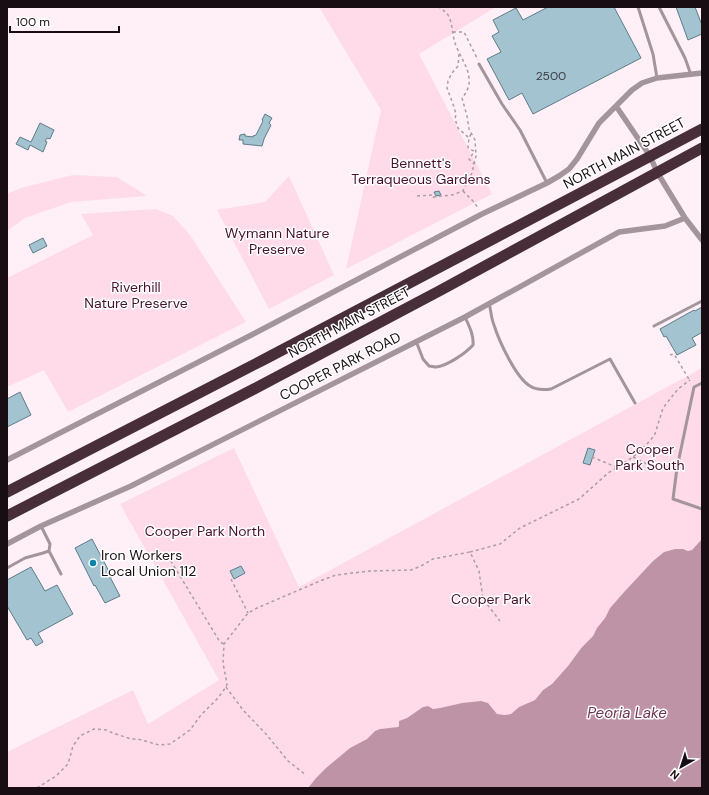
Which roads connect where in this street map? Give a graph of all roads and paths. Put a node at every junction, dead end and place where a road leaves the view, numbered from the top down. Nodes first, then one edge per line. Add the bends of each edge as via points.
1 (439, 7) edge
2 (638, 7) edge
3 (659, 7) edge
4 (453, 32) junction
5 (460, 52) junction
6 (479, 64) joint
7 (702, 73) edge
8 (691, 75) junction
9 (657, 78) junction
10 (616, 106) junction
11 (702, 129) edge
12 (471, 134) junction
13 (469, 138) junction
14 (702, 148) edge
15 (650, 156) junction
16 (474, 164) junction
17 (657, 172) junction
18 (547, 183) junction
19 (463, 191) junction
20 (417, 196) dead end
21 (482, 214) junction
22 (685, 218) junction
23 (701, 237) edge
24 (702, 301) edge
25 (489, 303) junction
26 (465, 317) junction
27 (654, 326) dead end
28 (416, 341) junction
29 (670, 355) dead end
30 (690, 380) junction
31 (702, 383) edge
32 (694, 387) junction
33 (635, 403) dead end
34 (592, 457) dead end
35 (633, 457) junction
36 (7, 460) edge
37 (678, 465) junction
38 (616, 467) junction
39 (7, 492) edge
40 (702, 509) edge
41 (7, 516) edge
42 (41, 526) junction
43 (7, 544) edge
44 (48, 551) junction
45 (470, 552) junction
46 (158, 557) dead end
47 (7, 568) edge
48 (61, 574) dead end
49 (231, 579) dead end
50 (248, 613) junction
51 (500, 621) dead end
52 (224, 644) junction
53 (226, 687) junction
54 (306, 775) dead end
55 (37, 788) edge

1 - 4 path via 448,15
2 - 9 lane via 653,54
3 - 8 lane
4 - 5 path
4 - 6 path via 464,32
5 - 12 path via 469,78 469,86 462,98
5 - 13 path via 458,66 452,73 447,88 454,104 458,128
6 - 18 lane via 520,130
7 - 8 street
8 - 9 street
9 - 10 street via 637,86
10 - 15 street
10 - 18 street via 600,123 578,159 569,169
11 - 15 highway, NORTH MAIN STREET
12 - 13 path
12 - 16 path via 475,140
13 - 16 path via 469,149 474,151 469,160
14 - 17 highway, NORTH MAIN STREET
15 - 17 street
15 - 39 highway, NORTH MAIN STREET
16 - 19 path
17 - 22 street
17 - 41 highway, NORTH MAIN STREET via 275,378
18 - 21 street
19 - 20 path via 452,195
19 - 21 path
21 - 36 street
22 - 23 street
22 - 25 street, COOPER PARK ROAD via 666,226 619,232
24 - 27 lane
25 - 26 street, COOPER PARK ROAD
25 - 33 lane via 494,324 508,357 520,377 530,387 540,390 551,389 610,359
26 - 28 street, COOPER PARK ROAD
26 - 28 lane via 474,345 446,364 429,366 423,359
28 - 42 street, COOPER PARK ROAD via 131,486
29 - 30 path via 674,354
30 - 32 path
30 - 35 path via 678,389 663,408 650,441
31 - 32 lane
32 - 37 lane
34 - 38 path
35 - 37 path via 655,468
35 - 38 path
37 - 40 lane via 673,499
38 - 45 path via 572,503 520,528 500,544
42 - 43 street, COOPER PARK ROAD
42 - 44 lane via 50,544
44 - 47 lane via 25,558
44 - 48 lane
45 - 50 path via 442,557 411,570 336,575
45 - 51 path via 479,571 483,599
46 - 52 path via 166,553 220,642
49 - 50 path
50 - 52 path
52 - 53 path
53 - 54 path via 288,761
53 - 55 path via 190,730 170,744 159,745 131,739 106,730 94,730 80,736 68,764 56,776

